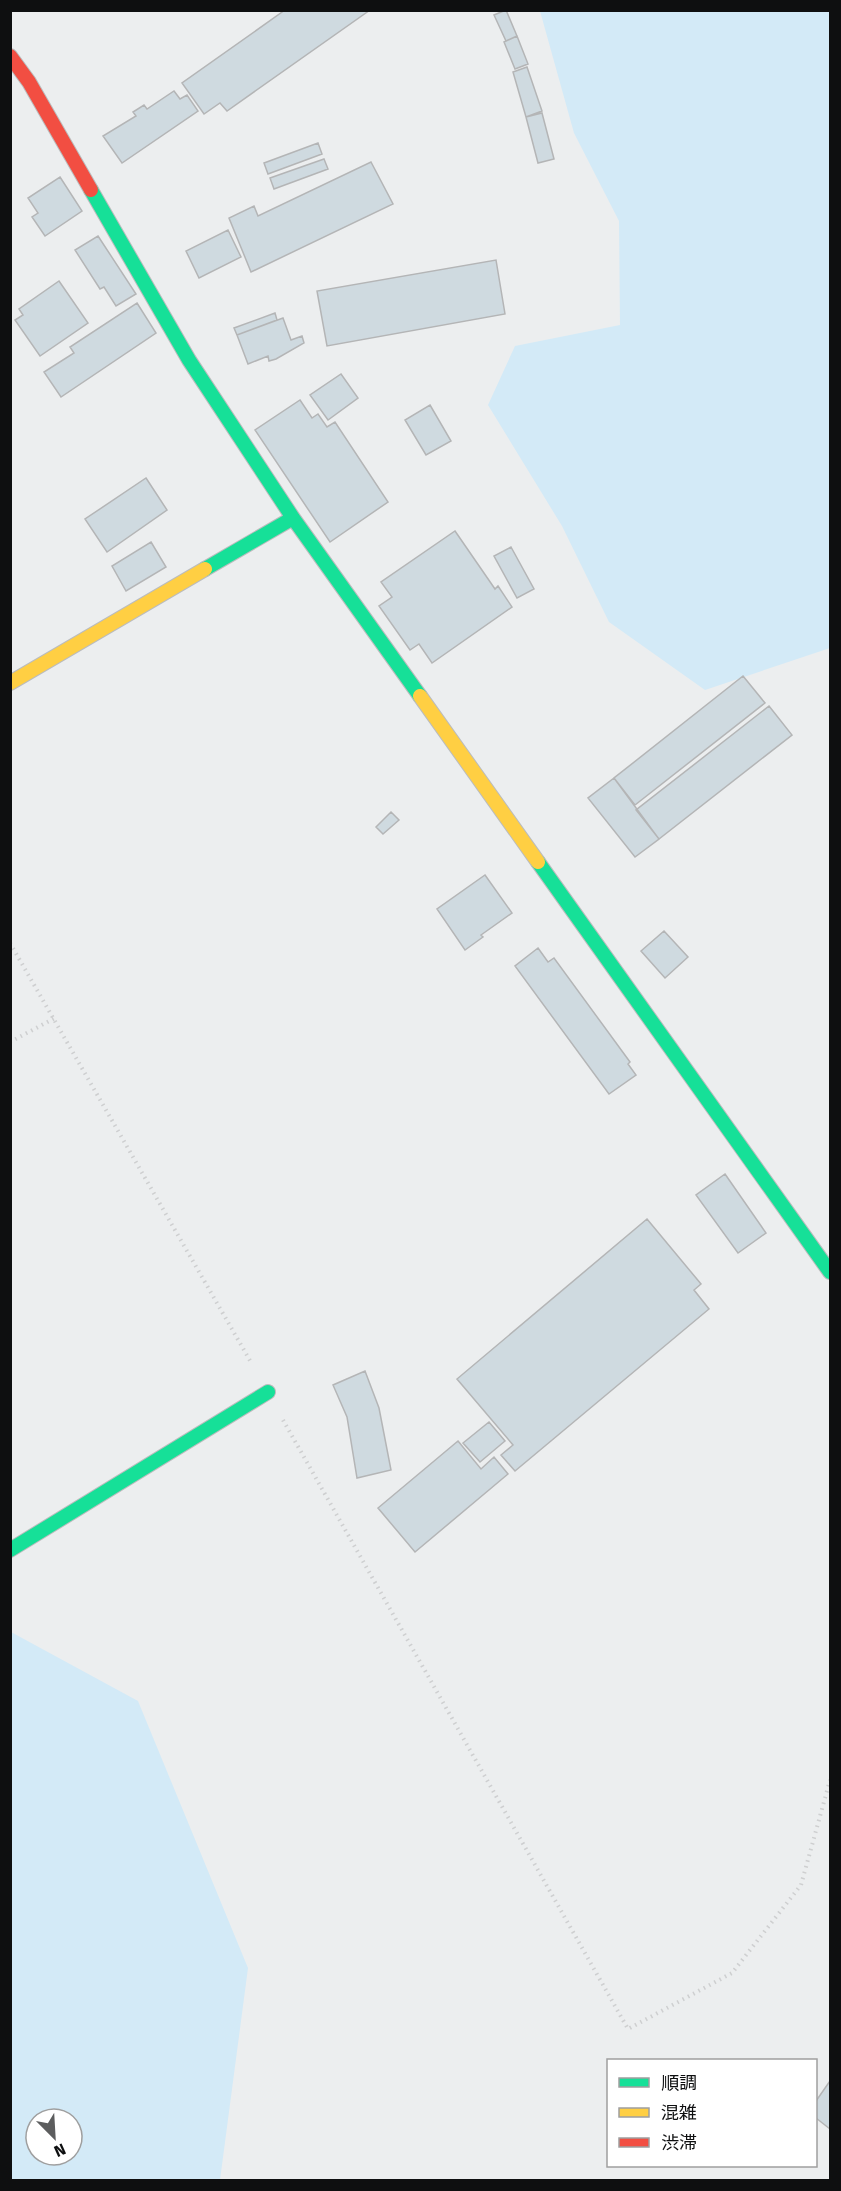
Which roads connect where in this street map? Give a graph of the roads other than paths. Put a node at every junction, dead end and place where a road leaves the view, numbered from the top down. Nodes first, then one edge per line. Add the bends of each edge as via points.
1 (10, 56) edge
2 (292, 518) junction
3 (10, 683) edge
4 (831, 1272) edge
5 (268, 1392) road end
6 (10, 1550) edge

1 - 2 street via 29,82 189,360
2 - 3 street
2 - 4 street
5 - 6 street

